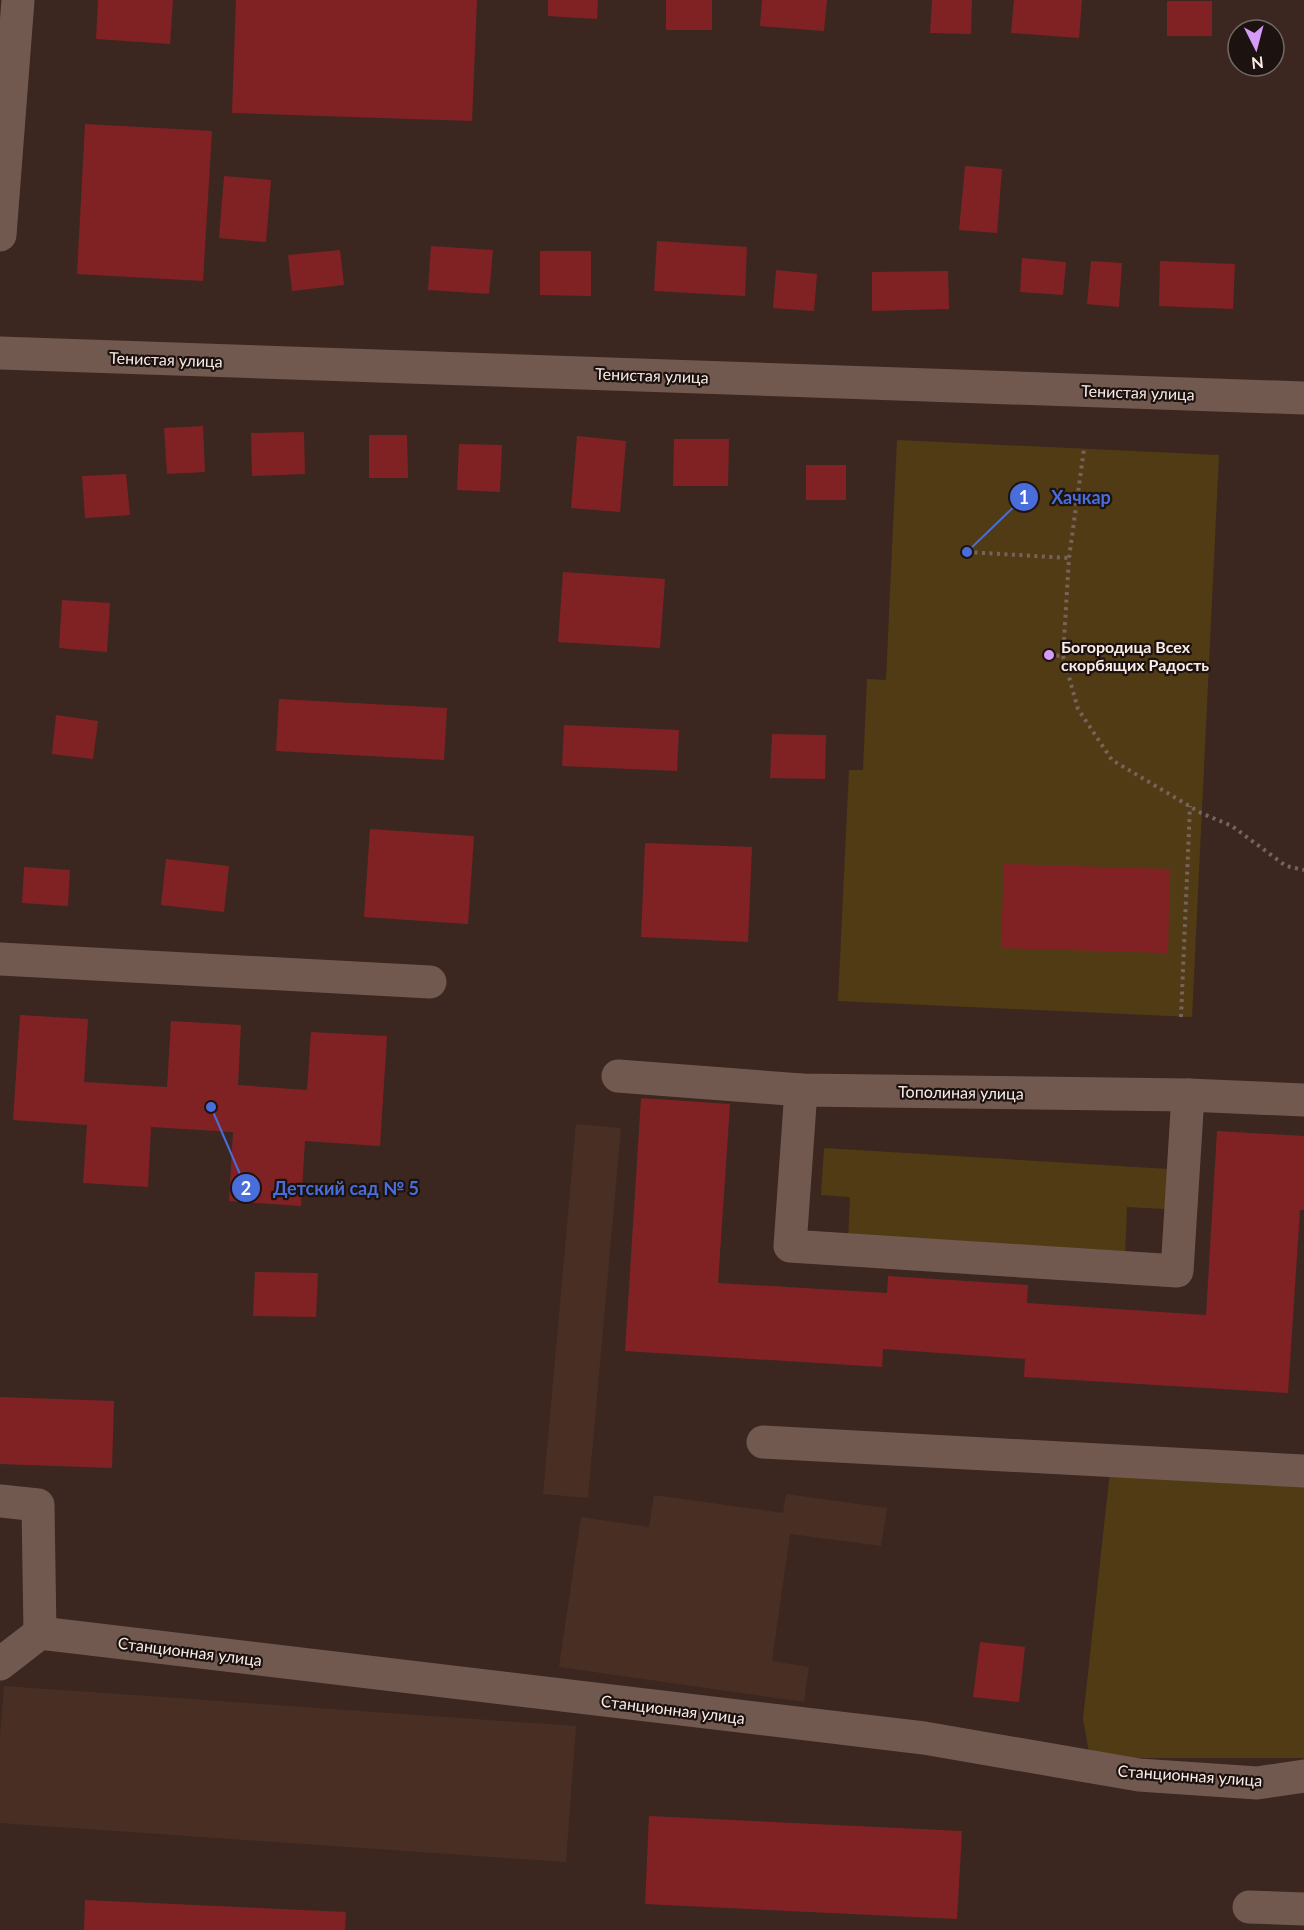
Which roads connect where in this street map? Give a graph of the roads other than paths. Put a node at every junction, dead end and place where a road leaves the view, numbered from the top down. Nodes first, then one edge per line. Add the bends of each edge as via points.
1 (18, 0) edge
2 (0, 235) edge
3 (0, 353) edge
4 (1304, 398) edge
5 (0, 959) edge
6 (430, 982) dead end
7 (618, 1076) dead end
8 (801, 1090) junction
9 (1188, 1095) junction
10 (1304, 1100) edge
11 (763, 1442) dead end
12 (1304, 1471) edge
13 (0, 1501) edge
14 (40, 1633) junction
15 (0, 1664) edge
16 (1304, 1776) edge
17 (1249, 1907) dead end
18 (1304, 1909) edge

1 - 2 street
3 - 4 street, Тенистая улица
5 - 6 street
7 - 8 street, Тополиная улица
8 - 9 street, Тополиная улица
8 - 9 street via 790,1246 1177,1270
9 - 10 street, Тополиная улица
11 - 12 street
13 - 14 street via 38,1505
14 - 15 street
14 - 16 street, Станционная улица via 924,1738 1139,1775 1257,1782
17 - 18 street

